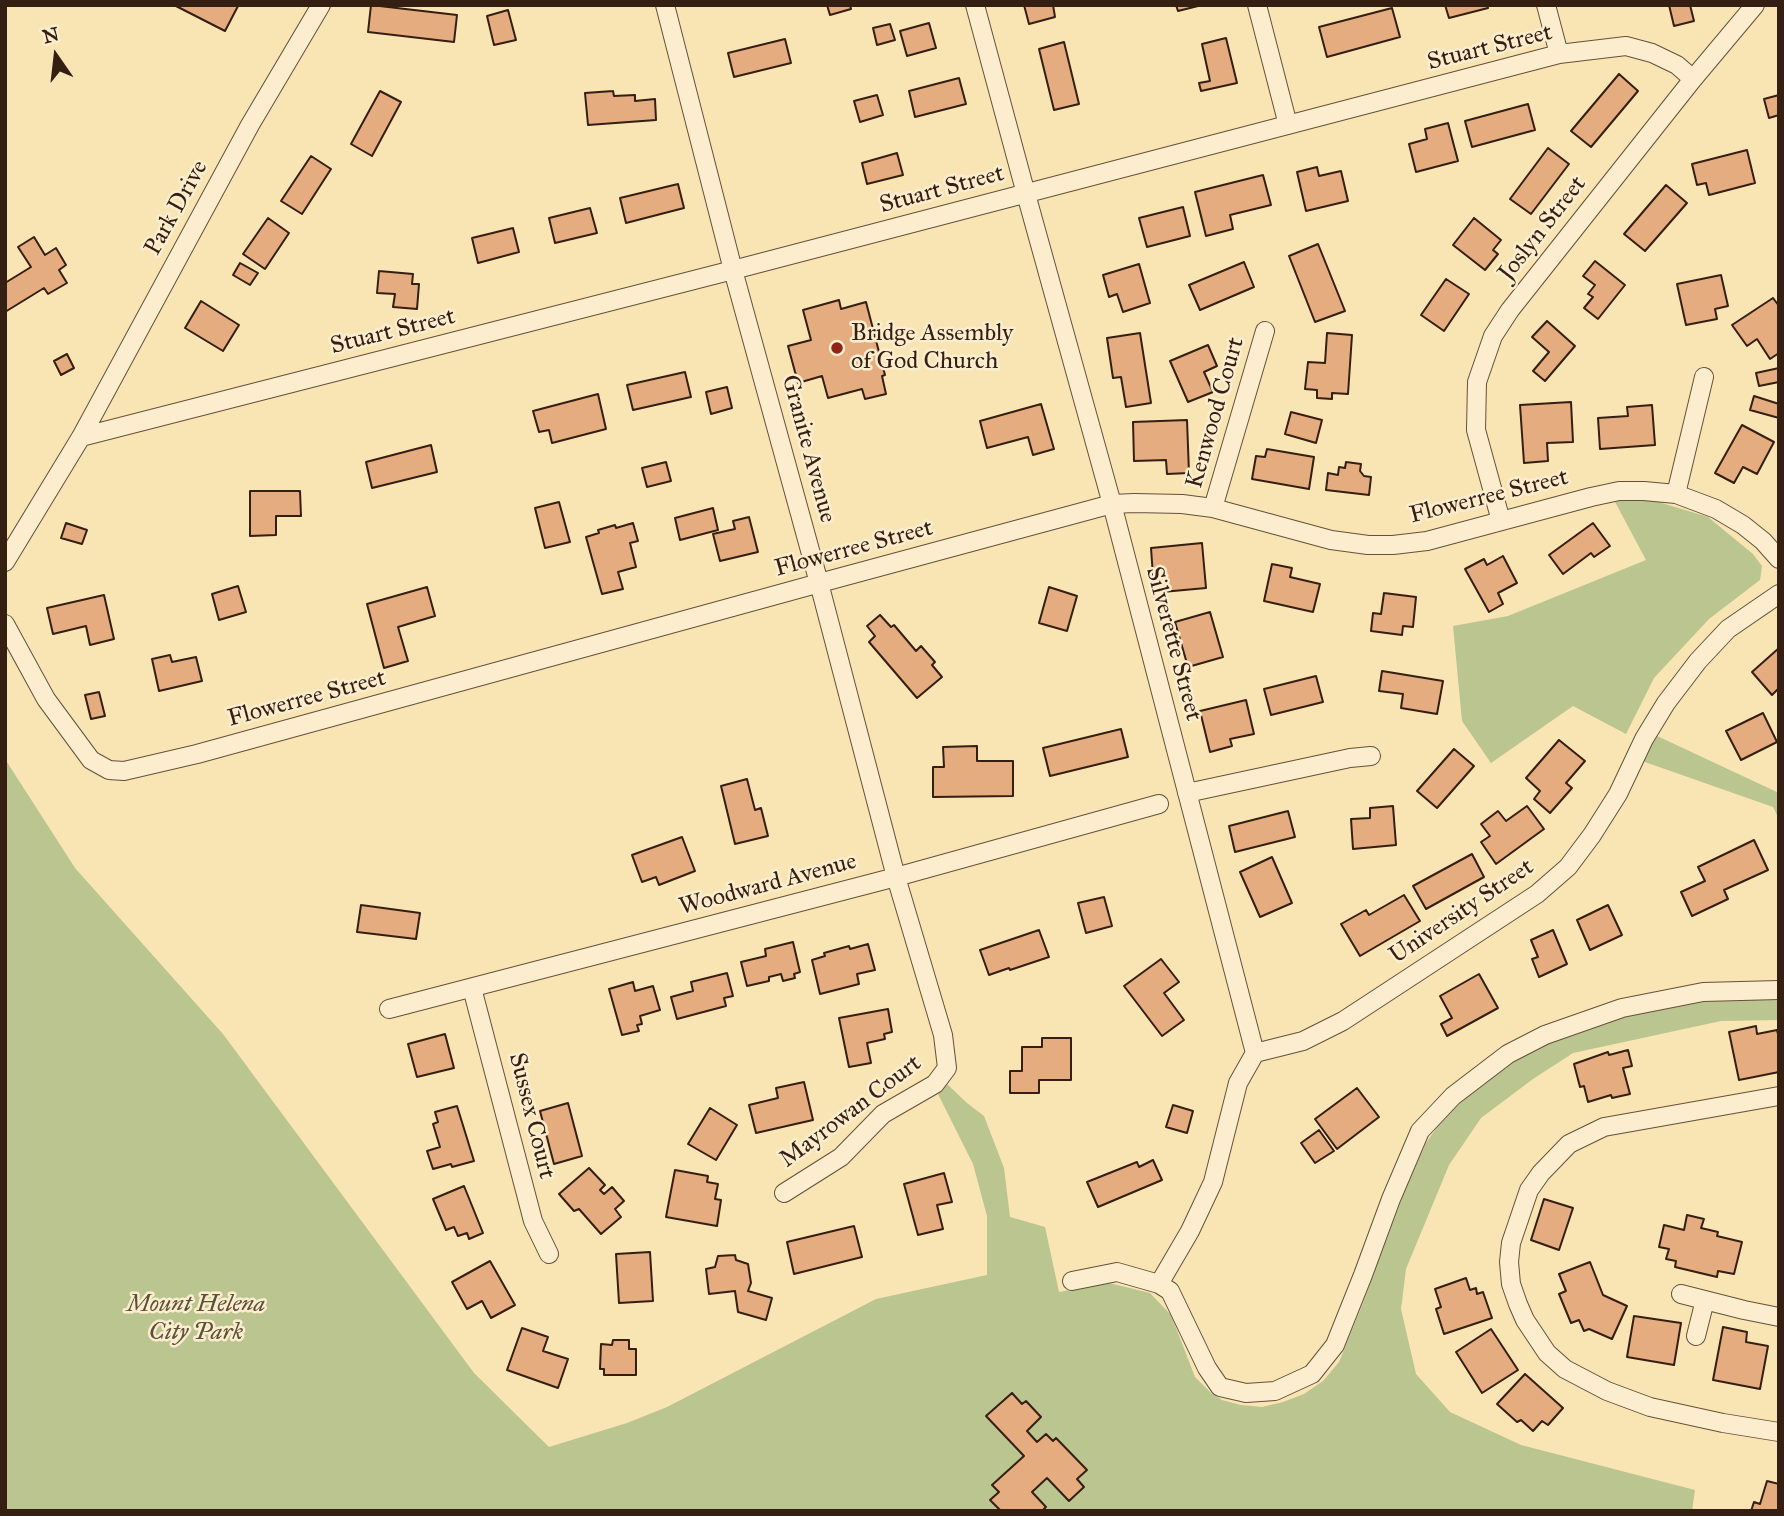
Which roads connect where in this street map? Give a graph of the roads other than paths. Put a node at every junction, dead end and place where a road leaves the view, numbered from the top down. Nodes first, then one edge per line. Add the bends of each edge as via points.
1 (321, 5) edge
2 (664, 5) edge
3 (975, 5) edge
4 (1257, 5) edge
5 (1546, 5) edge
6 (1755, 5) edge
7 (1559, 54) junction
8 (1693, 79) junction
9 (1288, 125) junction
10 (1026, 194) junction
11 (733, 270) junction
12 (1265, 331) dead end
13 (1704, 377) dead end
14 (82, 437) junction
15 (1675, 495) junction
16 (1112, 505) junction
17 (1213, 508) junction
18 (1501, 521) junction
19 (1779, 559) edge
20 (5, 562) edge
21 (819, 583) junction
22 (1779, 594) edge
23 (5, 624) edge
24 (1371, 756) dead end
25 (1187, 793) junction
26 (1158, 804) dead end
27 (896, 877) junction
28 (472, 988) junction
29 (1779, 990) edge
30 (389, 1009) dead end
31 (1255, 1053) junction
32 (947, 1068) joint
33 (1779, 1096) edge
34 (784, 1193) dead end
35 (550, 1254) dead end
36 (1072, 1281) dead end
37 (1159, 1284) junction
38 (1681, 1294) dead end
39 (1705, 1300) junction
40 (1779, 1317) edge
41 (1696, 1336) dead end
42 (1779, 1432) edge

1 - 14 street, Park Drive via 250,125
2 - 11 street, Granite Avenue
3 - 10 street, Silverette Street
4 - 9 street
5 - 7 street
6 - 8 street, Joslyn Street
7 - 8 street, Stuart Street via 1626,46 1677,65
7 - 9 street, Stuart Street
8 - 18 street, Joslyn Street via 1493,336 1477,382 1476,430
9 - 10 street, Stuart Street
10 - 11 street, Stuart Street
10 - 16 street, Silverette Street
11 - 14 street, Stuart Street
11 - 21 street, Granite Avenue
12 - 17 street, Kenwood Court
13 - 15 street
14 - 20 street, Park Drive
15 - 18 street, Flowerree Street via 1619,491
15 - 19 street, Flowerree Street via 1716,509 1743,525
16 - 17 street, Flowerree Street
16 - 21 street, Flowerree Street
16 - 25 street, Silverette Street
17 - 18 street, Flowerree Street via 1331,540 1368,545 1427,541
21 - 23 street, Flowerree Street via 124,771 109,770 91,760 46,699
21 - 27 street, Granite Avenue
22 - 31 street, University Street via 1728,629 1686,676 1644,739 1618,793 1568,867 1537,894 1343,1021 1303,1041
24 - 25 street
25 - 31 street, Silverette Street
26 - 27 street, Woodward Avenue
27 - 28 street, Woodward Avenue
27 - 32 street, Granite Avenue via 943,1035
28 - 30 street, Woodward Avenue
28 - 35 street, Sussex Court via 533,1221
29 - 37 street via 1703,992 1622,1008 1545,1035 1508,1054 1453,1096 1420,1131 1335,1345 1312,1374 1275,1391 1246,1393 1220,1387 1170,1291
31 - 37 street via 1238,1083 1213,1182
32 - 34 street, Mayrowan Court via 935,1084 883,1114 841,1157
33 - 42 street via 1604,1127 1569,1144 1529,1191 1509,1262 1511,1284 1525,1320 1565,1369 1650,1407
36 - 37 street via 1117,1272
38 - 39 street
39 - 40 street
39 - 41 street

